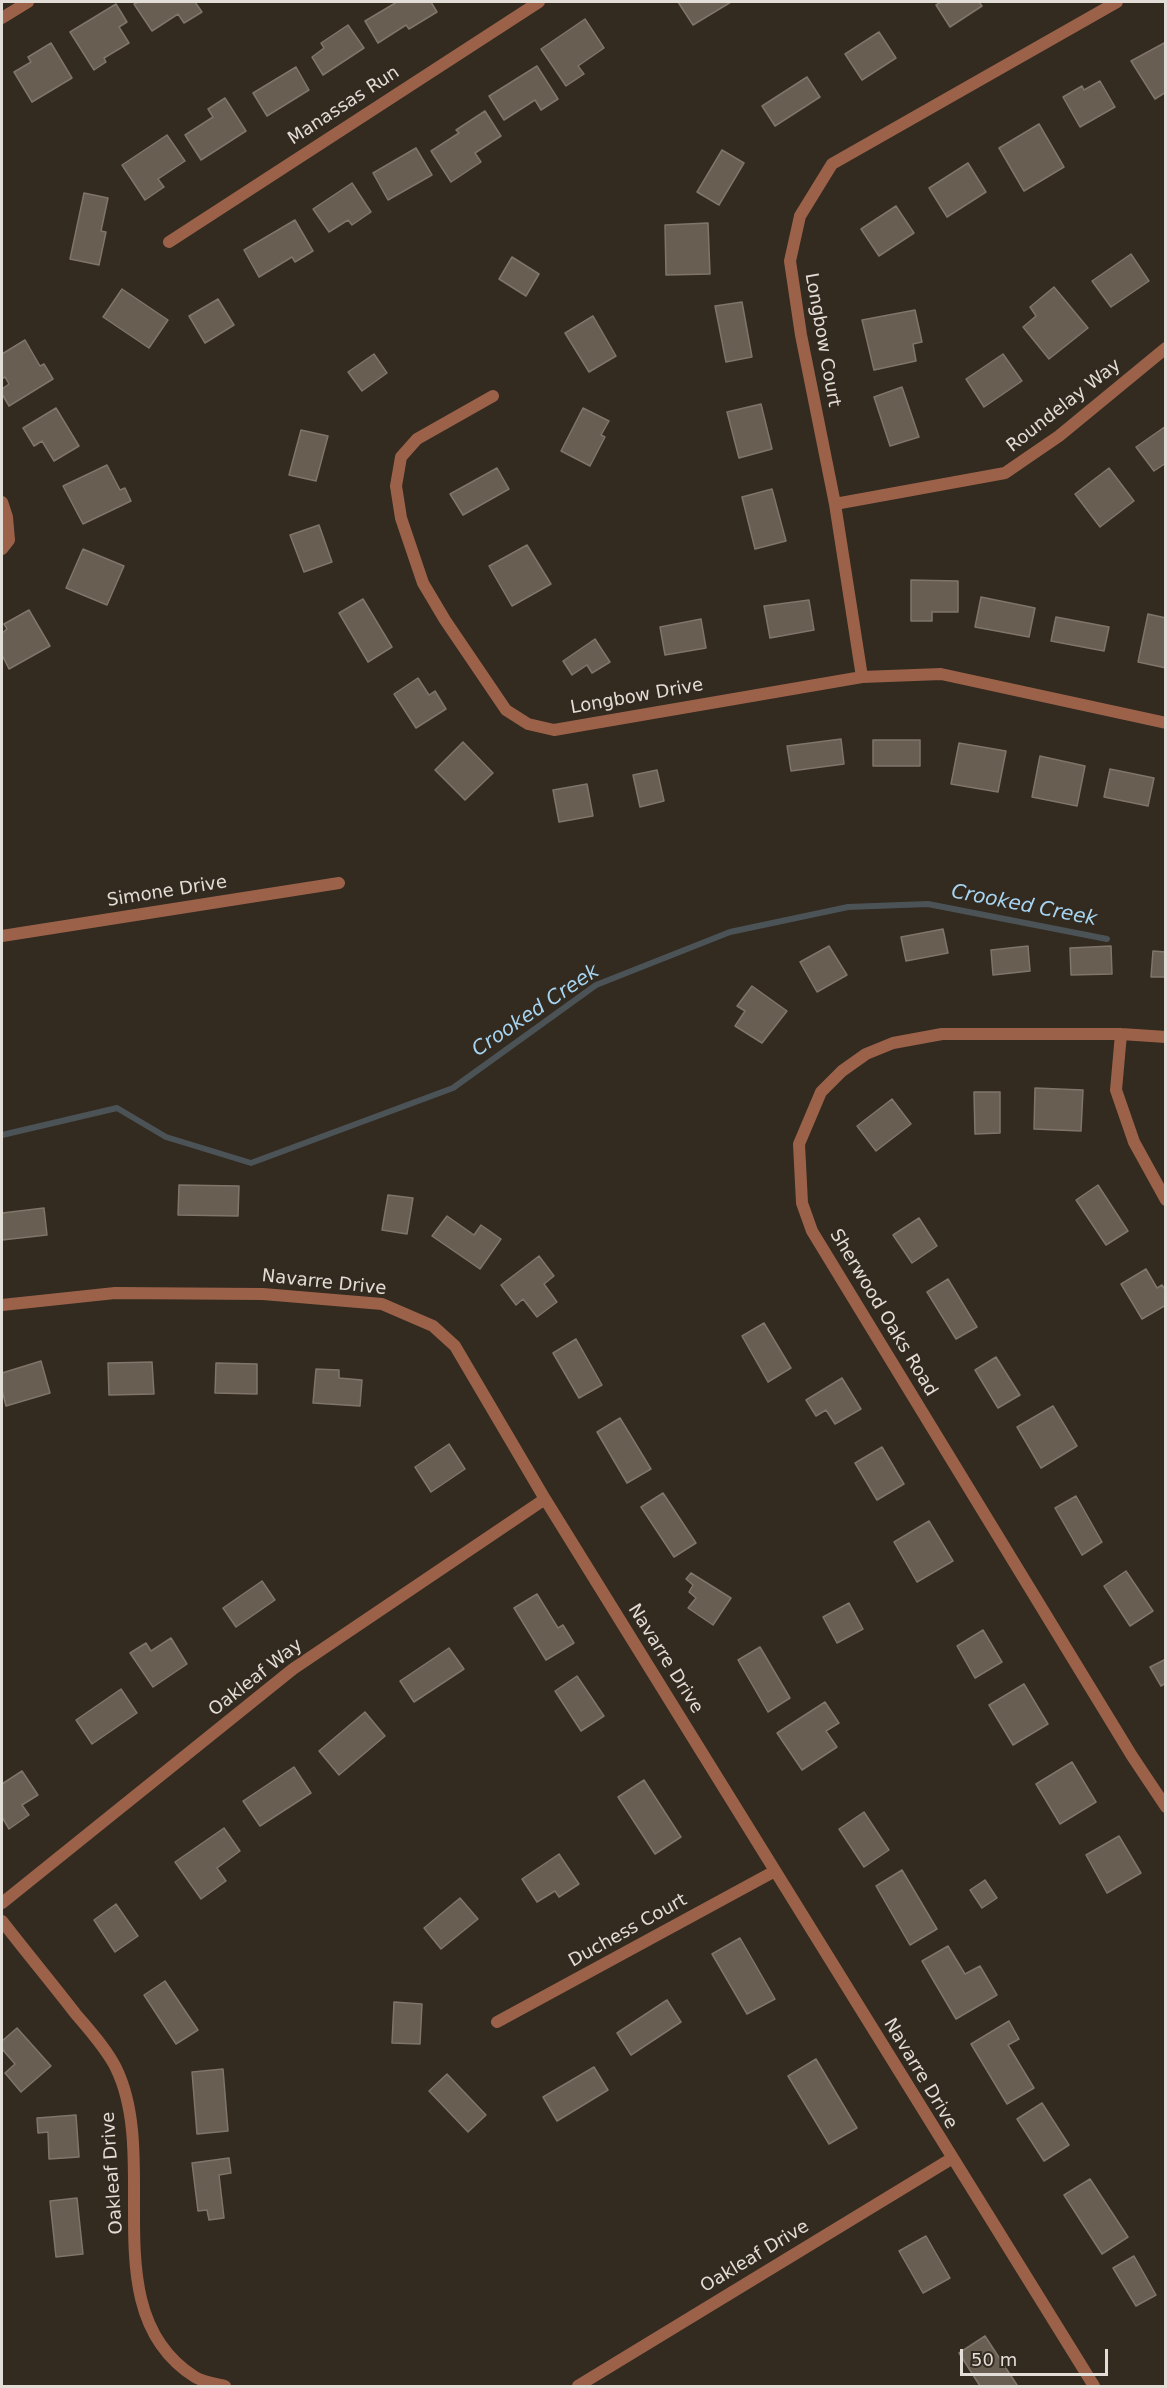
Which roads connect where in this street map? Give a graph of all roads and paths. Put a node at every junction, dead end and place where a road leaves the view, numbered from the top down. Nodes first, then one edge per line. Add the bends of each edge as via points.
1 (28, 2) edge
2 (539, 2) edge
3 (1117, 2) edge
4 (2, 18) edge
5 (169, 242) dead end
6 (1166, 348) edge
7 (493, 396) dead end
8 (2, 502) edge
9 (835, 504) junction
10 (2, 549) edge
11 (862, 676) junction
12 (1166, 723) edge
13 (339, 883) dead end
14 (2, 936) edge
15 (1121, 1034) junction
16 (1166, 1037) edge
17 (1166, 1200) edge
18 (2, 1305) edge
19 (545, 1499) junction
20 (1166, 1807) edge
21 (775, 1871) junction
22 (2, 1903) edge
23 (2, 1921) edge
24 (497, 2022) dead end
25 (951, 2159) junction
26 (225, 2386) edge
27 (578, 2386) edge
28 (1094, 2386) edge

1 - 4 street
2 - 5 street, Manassas Run
3 - 9 street, Longbow Court via 832,164 800,216 790,261
6 - 9 street, Roundelay Way via 1059,436 1005,473
7 - 11 street, Longbow Drive via 417,439 401,456 396,486 401,518 423,582 506,710 528,724 554,730
8 - 10 street via 8,517 9,540
9 - 11 street, Longbow Court
11 - 12 street, Longbow Drive via 942,675
13 - 14 street, Simone Drive
15 - 16 street, Sherwood Oaks Road
15 - 17 street via 1116,1090 1134,1142
15 - 20 street, Sherwood Oaks Road via 942,1034 893,1043 866,1054 820,1092 799,1144 802,1203 812,1231
18 - 19 street, Navarre Drive via 115,1293 263,1294 382,1304 433,1326 455,1346
19 - 21 street, Navarre Drive
19 - 22 street, Oakleaf Way via 293,1669
21 - 24 street, Duchess Court
21 - 25 street, Navarre Drive
23 - 26 street, Oakleaf Drive via 116,2068 131,2114 137,2280 142,2309 155,2336 173,2359 196,2378
25 - 27 street, Oakleaf Drive
25 - 28 street, Navarre Drive

